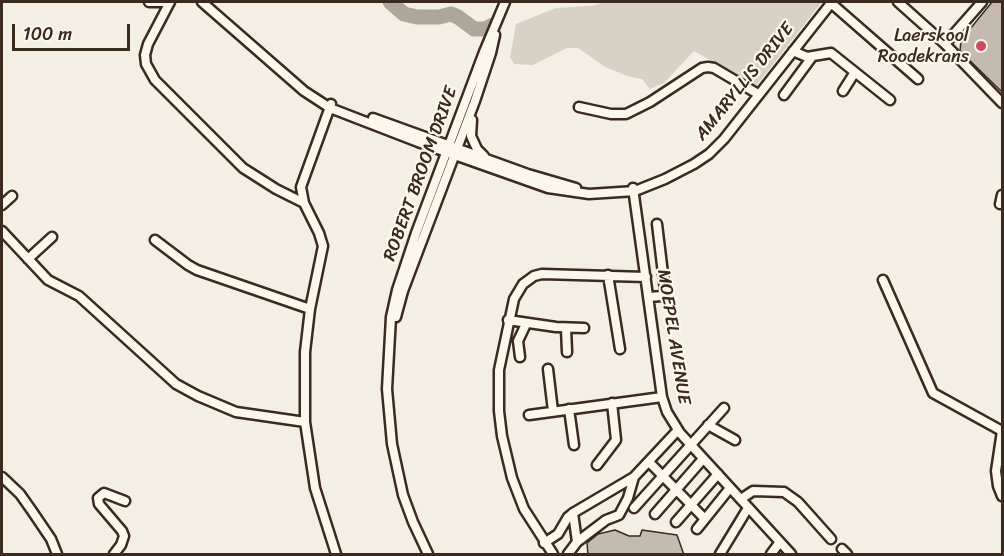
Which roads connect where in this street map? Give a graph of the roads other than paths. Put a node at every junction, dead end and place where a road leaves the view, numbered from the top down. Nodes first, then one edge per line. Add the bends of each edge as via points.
1 (149, 2) edge
2 (169, 2) edge
3 (202, 2) edge
4 (505, 2) edge
5 (831, 2) edge
6 (898, 2) edge
7 (982, 2) edge
8 (496, 26) junction
9 (945, 44) junction
10 (793, 51) junction
11 (812, 57) junction
12 (855, 72) junction
13 (918, 79) dead end
14 (843, 91) dead end
15 (758, 94) junction
16 (784, 95) dead end
17 (890, 100) dead end
18 (475, 101) junction
19 (1002, 103) edge
20 (331, 106) junction
21 (579, 107) dead end
22 (452, 150) junction
23 (487, 158) junction
24 (637, 189) junction
25 (12, 196) dead end
26 (304, 203) junction
27 (2, 205) edge
28 (657, 224) dead end
29 (2, 231) edge
30 (52, 237) dead end
31 (155, 240) dead end
32 (28, 259) junction
33 (608, 275) junction
34 (646, 276) junction
35 (883, 280) dead end
36 (649, 297) junction
37 (310, 309) junction
38 (508, 320) junction
39 (526, 324) junction
40 (566, 328) junction
41 (584, 328) dead end
42 (620, 349) dead end
43 (567, 352) dead end
44 (520, 357) dead end
45 (548, 369) dead end
46 (662, 397) junction
47 (612, 403) junction
48 (724, 408) dead end
49 (569, 409) junction
50 (553, 411) junction
51 (529, 415) dead end
52 (305, 422) junction
53 (708, 425) junction
54 (678, 430) junction
55 (1002, 431) edge
56 (735, 440) dead end
57 (690, 444) junction
58 (574, 445) dead end
59 (703, 459) junction
60 (649, 462) junction
61 (597, 465) dead end
62 (718, 474) junction
63 (662, 476) junction
64 (2, 477) edge
65 (634, 477) junction
66 (730, 488) junction
67 (676, 490) junction
68 (1002, 496) edge
69 (741, 500) junction
70 (125, 501) dead end
71 (691, 505) junction
72 (634, 508) dead end
73 (748, 508) junction
74 (573, 513) junction
75 (655, 514) dead end
76 (705, 519) junction
77 (676, 522) dead end
78 (697, 529) dead end
79 (831, 540) dead end
80 (577, 542) junction
81 (780, 542) junction
82 (544, 543) junction
83 (57, 555) edge
84 (114, 555) edge
85 (336, 555) edge
86 (428, 555) edge
87 (553, 555) edge
88 (568, 555) edge
89 (720, 555) edge
90 (771, 555) edge
91 (791, 555) edge

1 - 2 street
2 - 26 street via 148,44 145,55 149,72 243,168
3 - 20 street, AMARYLLIS DRIVE via 304,91
4 - 8 street, ROBERT BROOM DRIVE
5 - 10 street, AMARYLLIS DRIVE
5 - 13 street
6 - 9 street
7 - 9 street
8 - 18 street, ROBERT BROOM DRIVE
8 - 22 street, ROBERT BROOM DRIVE
9 - 19 street
10 - 11 street
10 - 15 street, AMARYLLIS DRIVE
11 - 12 street via 831,54
11 - 16 street
12 - 14 street
12 - 17 street
15 - 21 street via 708,67 626,114
15 - 24 street, AMARYLLIS DRIVE via 709,154
18 - 22 street, ROBERT BROOM DRIVE
18 - 23 street via 471,136
20 - 22 street, AMARYLLIS DRIVE
20 - 26 street via 301,187
22 - 23 street, AMARYLLIS DRIVE
22 - 24 street, AMARYLLIS DRIVE via 557,190 589,194
22 - 86 street, ROBERT BROOM DRIVE via 390,338 387,399 394,457 408,511
23 - 24 street, AMARYLLIS DRIVE via 575,188
24 - 34 street, MOEPEL AVENUE
25 - 27 street
26 - 37 street via 323,246
28 - 36 street via 665,290 662,296
29 - 32 street
30 - 32 street
31 - 37 street via 188,266
32 - 52 street via 54,285 79,296 177,384 236,412
33 - 34 street
33 - 38 street via 534,276 518,290
33 - 42 street
34 - 36 street, MOEPEL AVENUE
35 - 55 street via 933,393
36 - 46 street, MOEPEL AVENUE
37 - 52 street via 305,352
38 - 39 street
38 - 82 street via 498,382 502,436 517,492
39 - 40 street
39 - 44 street via 518,341
40 - 41 street
40 - 43 street
45 - 50 street
46 - 47 street
46 - 54 street, MOEPEL AVENUE
47 - 49 street
47 - 61 street via 616,441
48 - 53 street
49 - 50 street
49 - 58 street
50 - 51 street
52 - 85 street via 315,488
53 - 56 street
53 - 57 street
54 - 57 street, MOEPEL AVENUE
54 - 60 street
55 - 68 street via 996,471
57 - 59 street, MOEPEL AVENUE
57 - 63 street
59 - 62 street, MOEPEL AVENUE
59 - 67 street
60 - 63 street
60 - 65 street
62 - 66 street, MOEPEL AVENUE
62 - 71 street
63 - 67 street
63 - 72 street
64 - 83 street via 26,502
65 - 74 street
65 - 80 street via 619,515
66 - 69 street, MOEPEL AVENUE
66 - 76 street
67 - 71 street
67 - 75 street
69 - 73 street, MOEPEL AVENUE
69 - 79 street via 753,491 784,492 798,502
70 - 84 street via 104,493 98,498 123,536
71 - 76 street
71 - 77 street
73 - 81 street, MOEPEL AVENUE
73 - 89 street
74 - 80 street
74 - 82 street via 558,534
76 - 78 street
80 - 88 street
81 - 90 street
81 - 91 street, MOEPEL AVENUE
82 - 87 street

